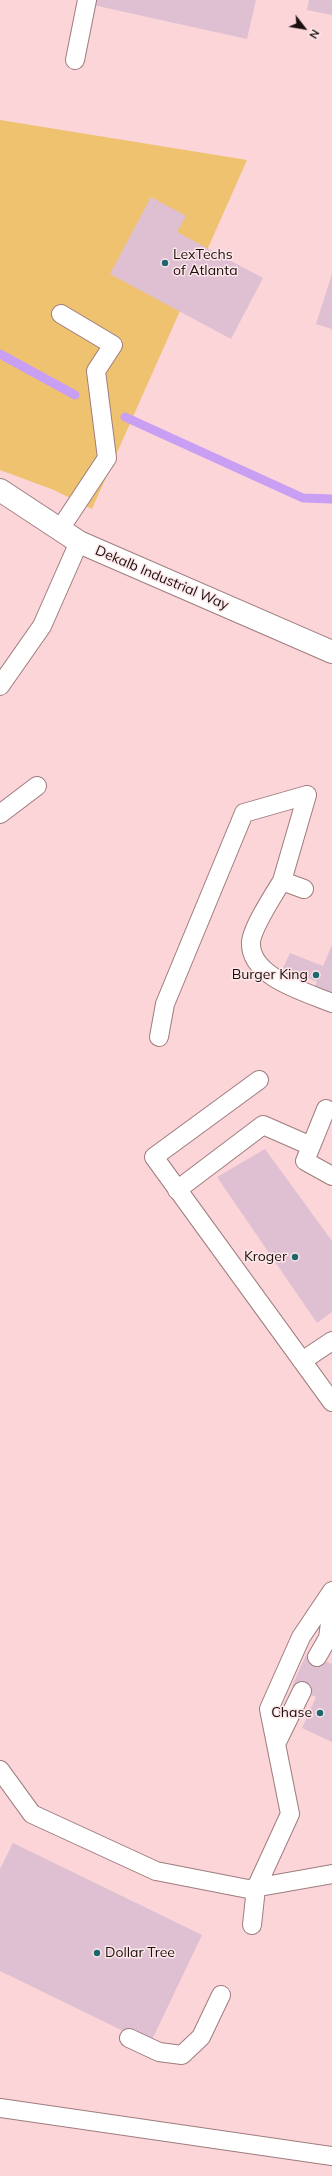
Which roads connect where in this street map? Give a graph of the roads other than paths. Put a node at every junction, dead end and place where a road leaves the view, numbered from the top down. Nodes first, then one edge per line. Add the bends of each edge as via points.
1 (86, 0) edge
2 (75, 60) dead end
3 (61, 314) dead end
4 (0, 490) edge
5 (60, 529) junction
6 (79, 542) junction
7 (332, 652) edge
8 (1, 683) edge
9 (37, 786) dead end
10 (0, 814) edge
11 (282, 881) junction
12 (304, 889) dead end
13 (332, 1003) edge
14 (160, 1037) dead end
15 (259, 1080) dead end
16 (326, 1109) dead end
17 (311, 1146) junction
18 (332, 1176) edge
19 (177, 1190) junction
20 (332, 1341) edge
21 (302, 1361) junction
22 (332, 1402) edge
23 (332, 1590) edge
24 (332, 1608) edge
25 (317, 1658) dead end
26 (302, 1691) dead end
27 (276, 1744) junction
28 (0, 1770) edge
29 (332, 1874) edge
30 (256, 1888) junction
31 (252, 1925) dead end
32 (221, 1995) dead end
33 (129, 2038) dead end
34 (0, 2108) edge
35 (332, 2156) edge

1 - 2 lane
3 - 5 lane via 113,345 96,371 107,458
4 - 5 main road, Dekalb Industrial Way
5 - 6 main road, Dekalb Industrial Way
6 - 7 main road, Dekalb Industrial Way
6 - 8 lane via 42,626
9 - 10 lane
11 - 12 lane
11 - 13 lane via 251,942 256,962 272,977
11 - 14 lane via 307,795 244,813 165,1004
15 - 19 lane via 154,1157
16 - 17 lane
17 - 18 lane via 305,1160
17 - 19 lane via 263,1125
19 - 21 lane
20 - 21 lane
21 - 22 lane
23 - 27 lane via 301,1638 269,1709
24 - 25 lane via 328,1638
26 - 27 lane
27 - 30 lane via 290,1814
28 - 30 lane via 32,1814 101,1846 156,1871 248,1889
29 - 30 lane
30 - 31 lane
32 - 33 lane via 201,2037 182,2056 159,2052
34 - 35 lane

